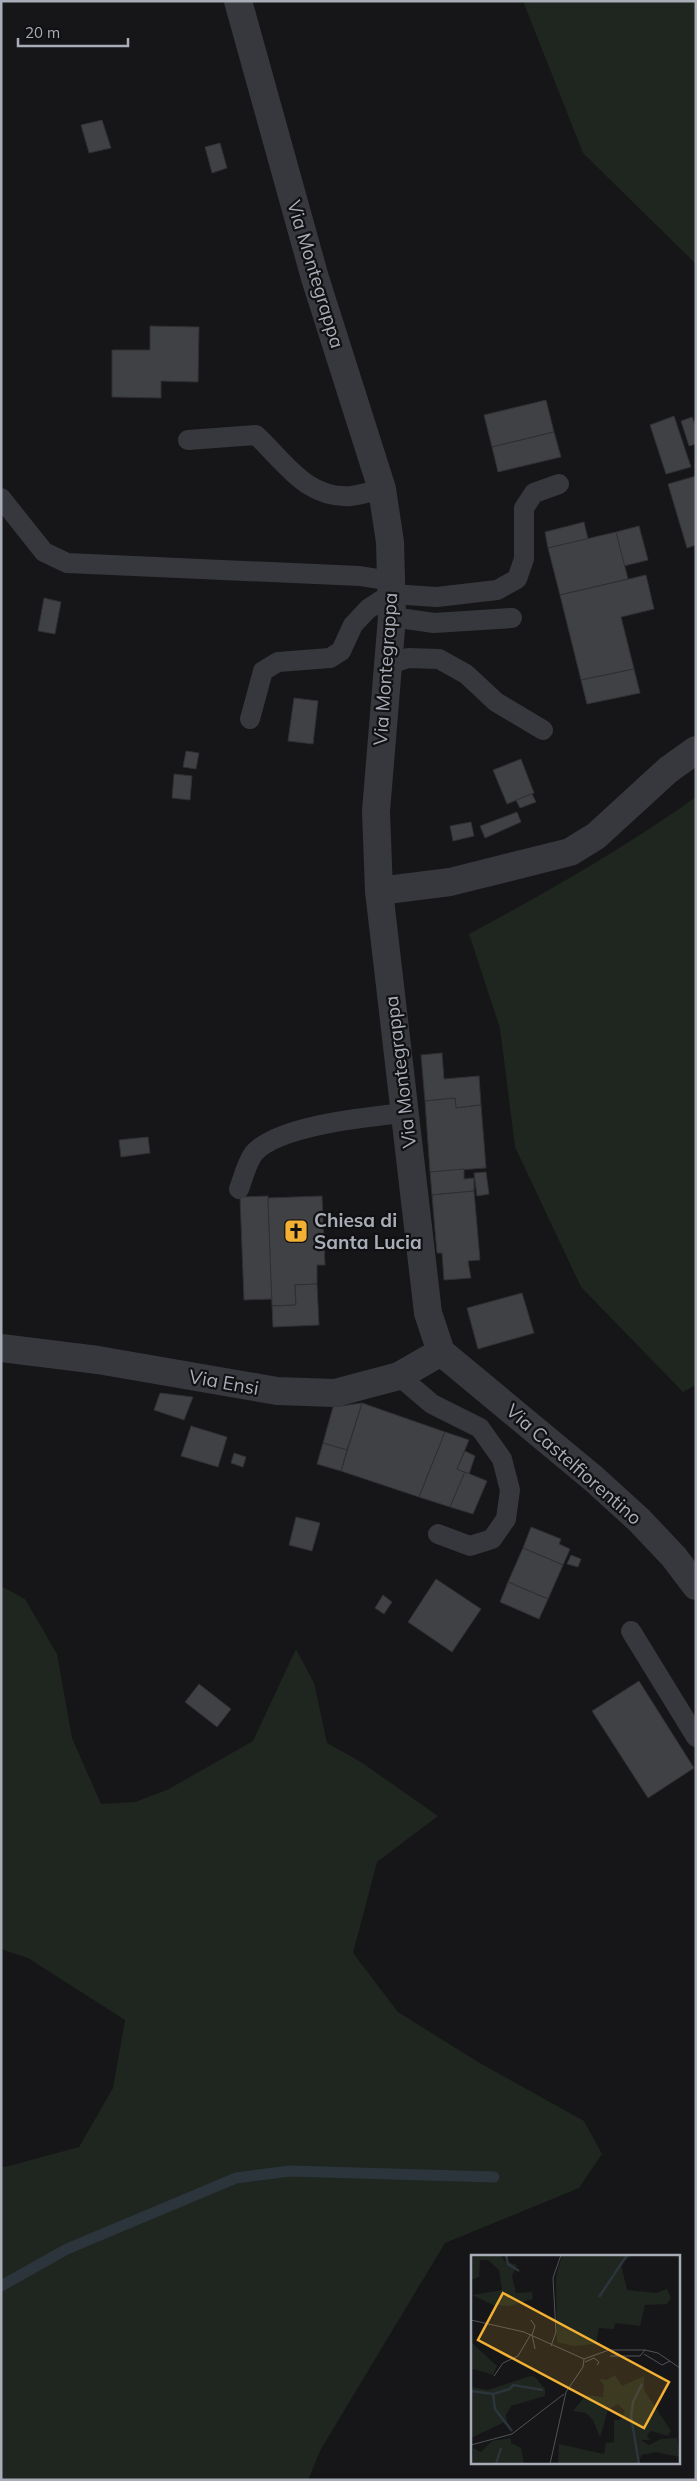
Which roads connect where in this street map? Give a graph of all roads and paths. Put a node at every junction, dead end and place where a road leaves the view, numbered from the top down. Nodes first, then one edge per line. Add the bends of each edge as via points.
1 (238, 1) edge
2 (188, 440) dead end
3 (559, 484) dead end
4 (382, 488) junction
5 (1, 498) edge
6 (391, 597) junction
7 (512, 618) dead end
8 (387, 666) junction
9 (250, 719) dead end
10 (543, 730) dead end
11 (696, 750) edge
12 (378, 891) junction
13 (405, 1113) junction
14 (239, 1189) dead end
15 (1, 1348) edge
16 (441, 1352) junction
17 (399, 1376) junction
18 (438, 1534) dead end
19 (696, 1586) edge
20 (631, 1632) dead end
21 (696, 1737) edge

1 - 4 street, Via Montegrappa via 315,278
2 - 4 lane via 256,435 307,486 320,492 352,496
3 - 6 lane via 534,493 524,508 524,558 517,579 497,590 437,597
4 - 6 street, Via Montegrappa via 390,542
5 - 6 lane via 44,552 67,563 360,576
6 - 7 lane via 434,623
6 - 8 street, Via Montegrappa
6 - 9 lane via 368,609 353,625 341,651 330,658 278,662 263,671
8 - 10 lane via 408,658 439,659 466,674 496,702
8 - 12 street, Via Montegrappa via 376,812
11 - 12 street via 668,770 596,836 570,852 450,882
12 - 13 street, Via Montegrappa
13 - 14 lane via 354,1119 292,1132 268,1142 253,1154
13 - 16 street, Via Montegrappa via 428,1313
15 - 17 street, Via Ensi via 98,1360 277,1391 335,1393
16 - 17 street, Via Ensi
16 - 19 street, Via Castelfiorentino via 639,1520
17 - 18 lane via 432,1404 480,1428 502,1459 510,1490 506,1519 492,1539 470,1546
20 - 21 lane

